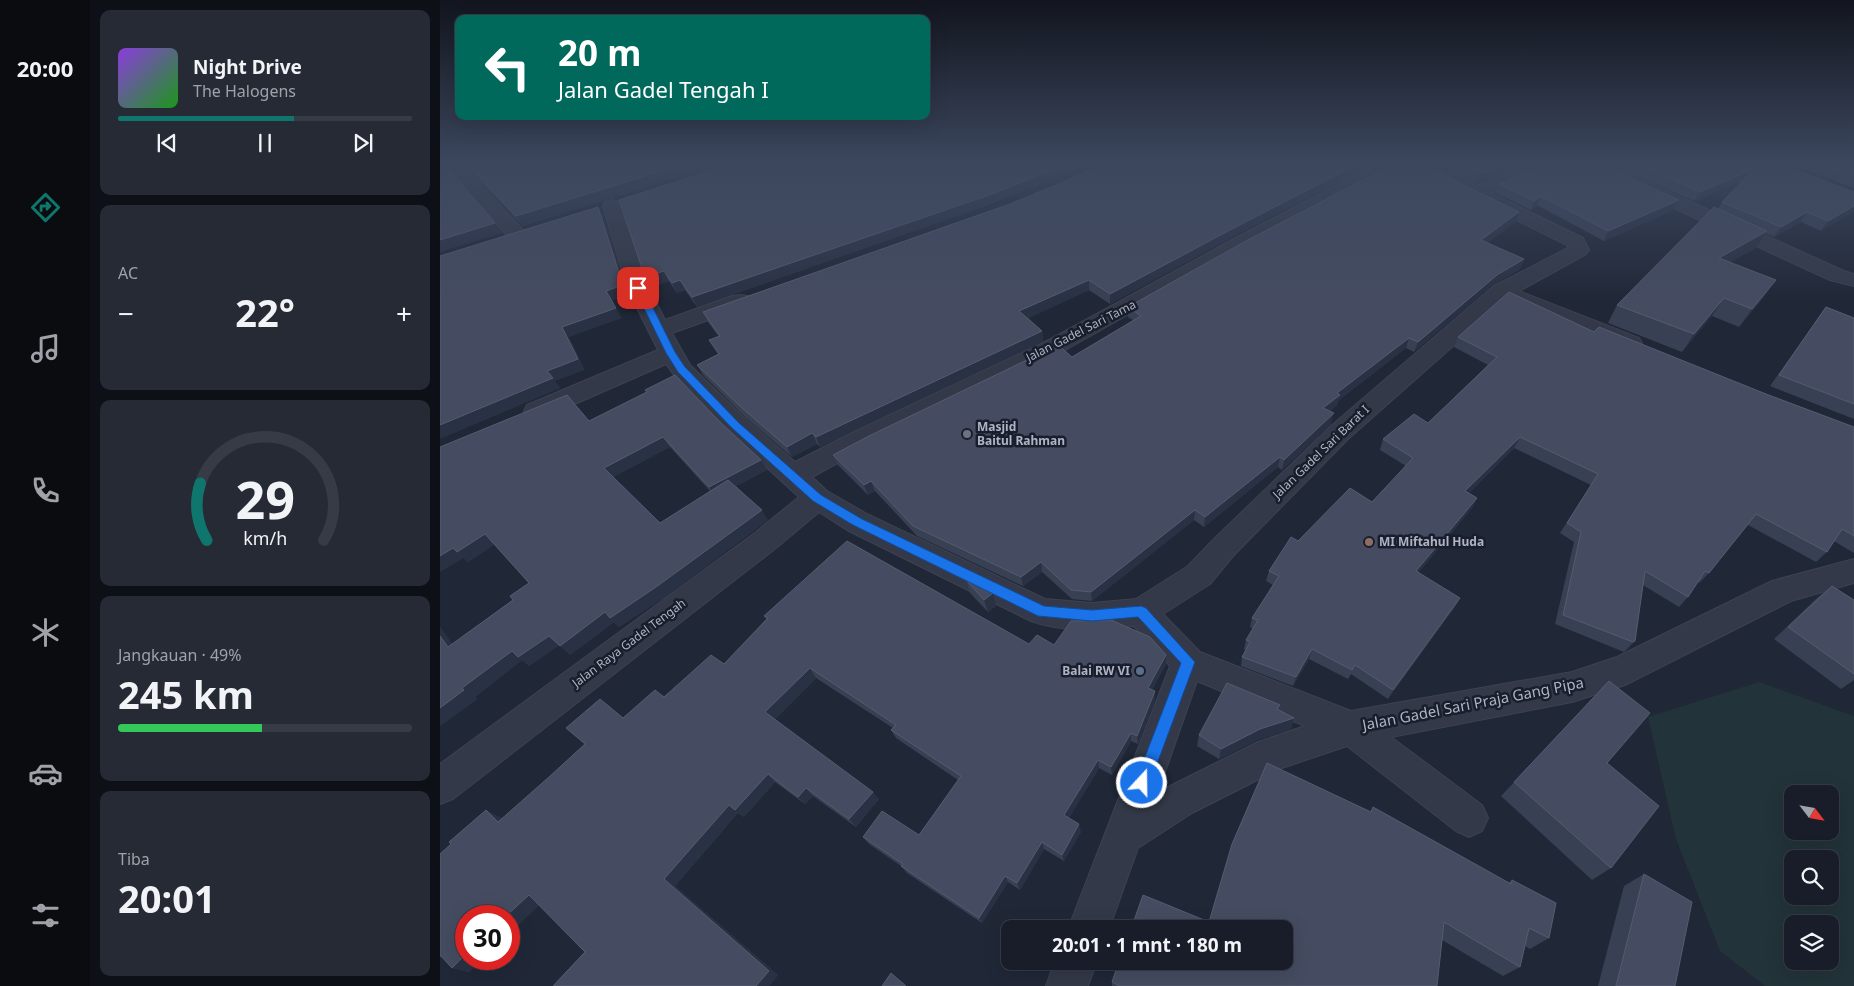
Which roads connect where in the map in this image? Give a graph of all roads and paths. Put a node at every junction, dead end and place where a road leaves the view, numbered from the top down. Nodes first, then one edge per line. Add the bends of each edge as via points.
1 (487, 210) edge
2 (613, 210) edge
3 (1304, 210) edge
4 (1513, 210) edge
5 (1693, 210) edge
6 (536, 230) edge
7 (1854, 280) edge
8 (1502, 291) junction
9 (753, 296) edge
10 (659, 330) junction
11 (1648, 350) edge
12 (670, 353) junction
13 (513, 421) edge
14 (792, 476) junction
15 (817, 498) junction
16 (1854, 571) edge
17 (1141, 612) junction
18 (1188, 662) junction
19 (1351, 728) junction
20 (440, 786) edge
21 (1469, 818) dead end
22 (1123, 835) junction
23 (1091, 920) edge
24 (1073, 970) edge
25 (1067, 986) edge

1 - 6 street via 508,238
2 - 10 street via 638,288
3 - 14 street, Jalan Gadel Sari Tama via 1059,344 863,438
4 - 8 street, Jalan Gadel Sari Barat I via 1568,238 1579,250
5 - 7 street via 1837,276
8 - 11 street
8 - 17 street, Jalan Gadel Sari Barat I via 1339,433 1199,575
9 - 10 street
10 - 12 street
12 - 13 street
12 - 14 street via 682,370 736,425
14 - 15 street
15 - 17 street via 857,522 1042,612 1092,616
15 - 20 street, Jalan Raya Gadel Tengah
16 - 19 street, Jalan Gadel Sari Praja Gang Pipa via 1783,590 1625,670 1572,688
17 - 18 street
18 - 19 street
18 - 22 street
19 - 21 street
19 - 22 street, Jalan Gadel Sari Praja Gang Pipa via 1271,754 1179,800
22 - 23 street
24 - 25 street

